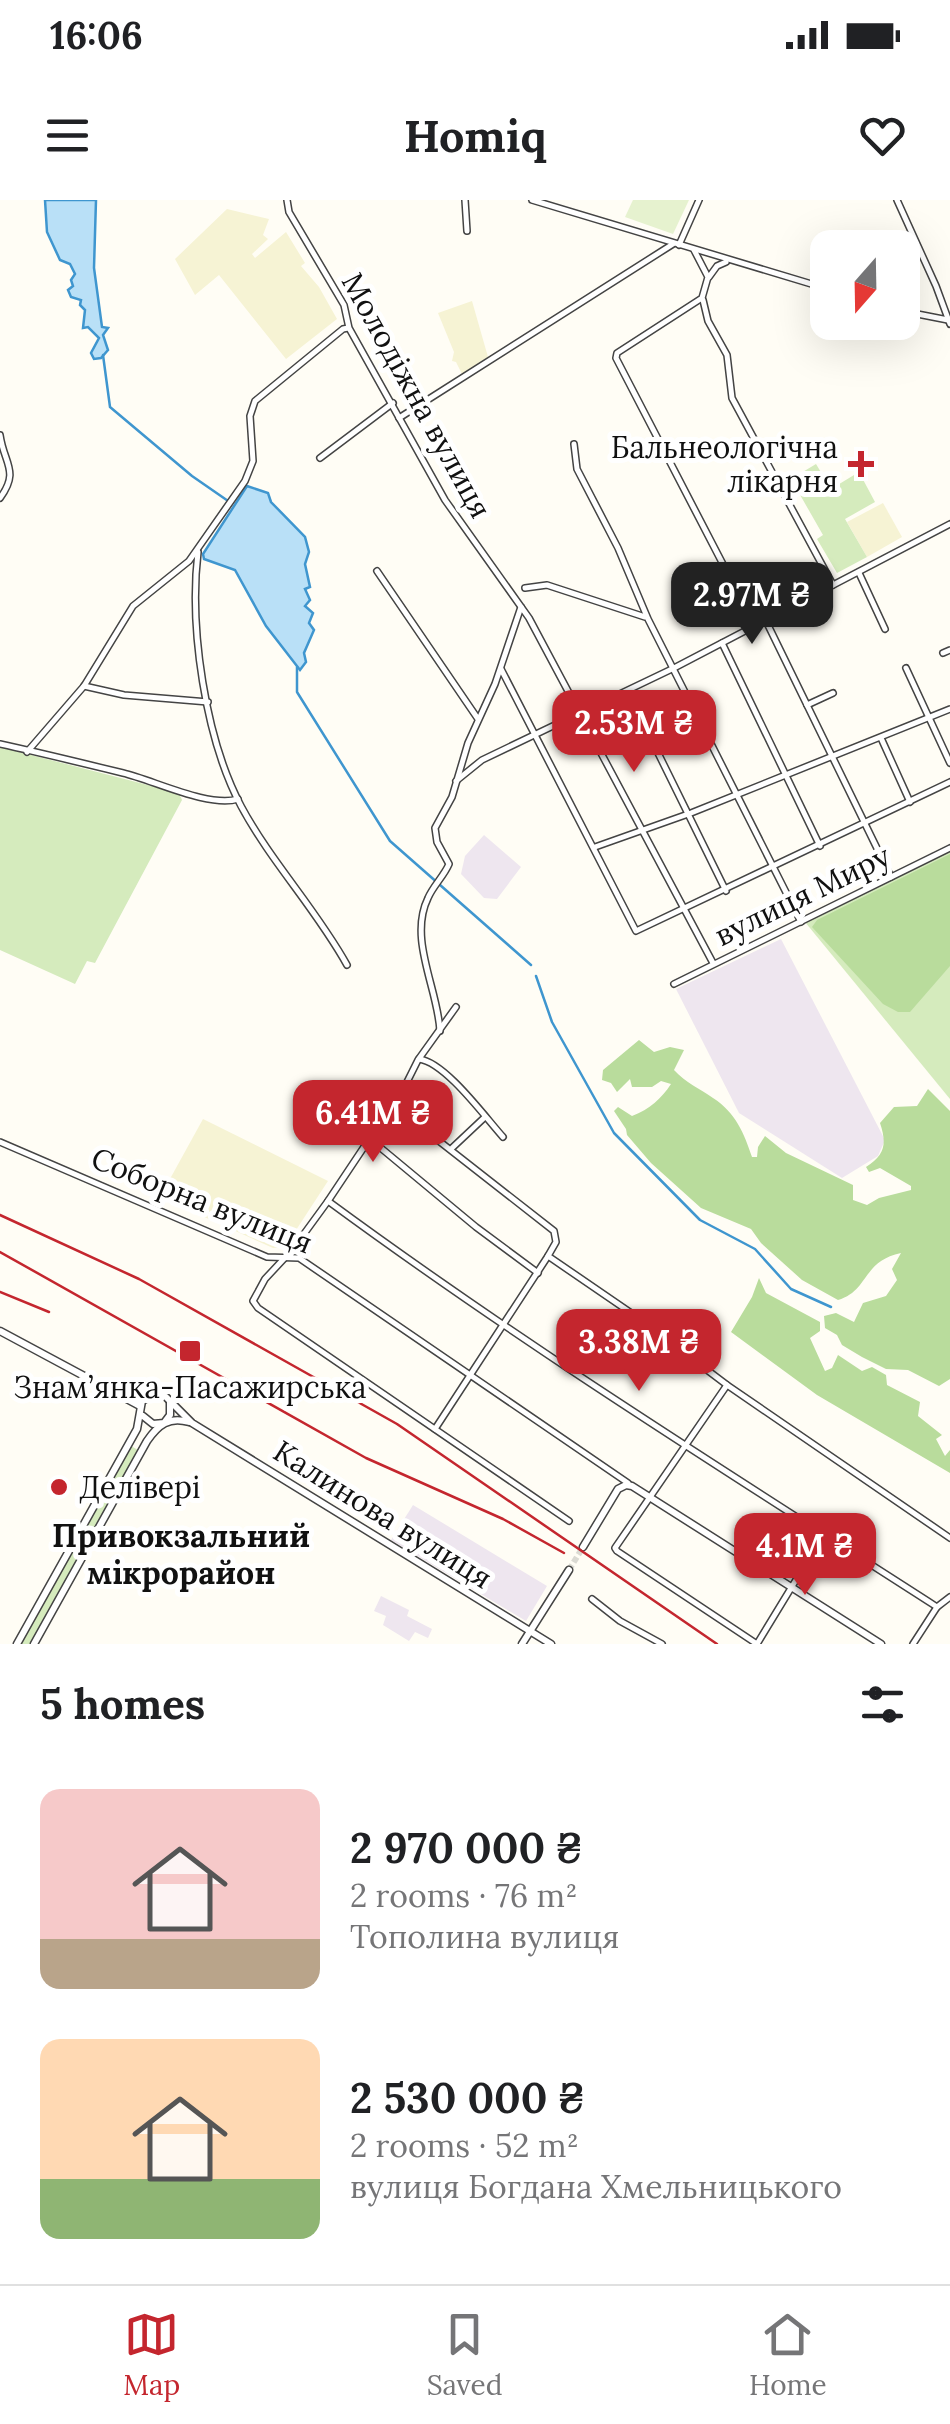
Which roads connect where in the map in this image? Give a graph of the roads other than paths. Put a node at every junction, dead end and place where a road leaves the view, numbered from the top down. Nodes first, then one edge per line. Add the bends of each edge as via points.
1 (287, 200) edge
2 (465, 200) edge
3 (532, 200) edge
4 (700, 200) edge
5 (897, 200) edge
6 (467, 232) dead end
7 (676, 244) junction
8 (694, 250) junction
9 (730, 260) junction
10 (708, 280) junction
11 (810, 284) edge
12 (703, 297) junction
13 (920, 315) edge
14 (949, 322) edge
15 (349, 328) junction
16 (393, 403) junction
17 (400, 418) junction
18 (0, 435) edge
19 (574, 444) dead end
20 (320, 458) dead end
21 (0, 498) edge
22 (950, 524) edge
23 (198, 549) junction
24 (377, 571) dead end
25 (859, 572) junction
26 (833, 586) junction
27 (525, 588) dead end
28 (522, 604) junction
29 (648, 618) junction
30 (766, 621) junction
31 (755, 626) junction
32 (885, 629) dead end
33 (722, 643) junction
34 (674, 668) junction
35 (906, 668) dead end
36 (500, 669) junction
37 (84, 686) junction
38 (628, 690) junction
39 (833, 694) dead end
40 (208, 702) junction
41 (807, 705) junction
42 (950, 708) edge
43 (582, 714) junction
44 (928, 718) junction
45 (478, 719) junction
46 (536, 736) junction
47 (882, 738) junction
48 (0, 744) edge
49 (27, 752) junction
50 (831, 756) junction
51 (950, 763) edge
52 (784, 775) junction
53 (456, 782) junction
54 (950, 782) edge
55 (737, 794) junction
56 (238, 798) junction
57 (910, 802) junction
58 (691, 813) junction
59 (864, 824) junction
60 (643, 830) junction
61 (820, 846) junction
62 (595, 847) junction
63 (950, 848) edge
64 (774, 868) junction
65 (891, 876) junction
66 (726, 891) junction
67 (683, 911) junction
68 (801, 922) junction
69 (713, 964) junction
70 (347, 965) dead end
71 (674, 984) dead end
72 (456, 1007) dead end
73 (440, 1034) junction
74 (418, 1060) junction
75 (393, 1105) junction
76 (485, 1116) junction
77 (503, 1137) dead end
78 (370, 1139) junction
79 (0, 1142) edge
80 (452, 1148) junction
81 (328, 1201) junction
82 (284, 1256) junction
83 (548, 1256) junction
84 (538, 1273) junction
85 (506, 1324) junction
86 (2, 1330) edge
87 (472, 1377) junction
88 (727, 1386) junction
89 (170, 1401) junction
90 (141, 1411) junction
91 (164, 1423) junction
92 (192, 1423) junction
93 (435, 1429) junction
94 (685, 1445) junction
95 (617, 1476) junction
96 (632, 1486) junction
97 (618, 1490) junction
98 (649, 1497) junction
99 (569, 1521) dead end
100 (824, 1534) junction
101 (950, 1538) edge
102 (583, 1548) tunnel mouth
103 (569, 1570) tunnel mouth
104 (792, 1587) junction
105 (950, 1597) edge
106 (592, 1599) dead end
107 (937, 1607) junction
108 (530, 1631) junction
109 (18, 1644) edge
110 (34, 1644) edge
111 (522, 1644) edge
112 (551, 1644) edge
113 (662, 1644) edge
114 (757, 1644) edge
115 (881, 1644) edge
116 (913, 1644) edge

1 - 15 street, Молодіжна вулиця via 344,305
2 - 6 street
3 - 7 street
4 - 7 street
5 - 14 street
7 - 8 street
7 - 17 street
8 - 9 street
8 - 10 street
9 - 10 street
9 - 11 street
10 - 12 street
12 - 26 street via 728,356 732,398
12 - 31 street via 617,353 617,364
13 - 14 street
15 - 16 street, Молодіжна вулиця
15 - 23 street via 259,396 250,416 248,474
16 - 17 street, Молодіжна вулиця
16 - 20 street
17 - 28 street, Молодіжна вулиця via 445,500
18 - 21 street via 12,472
19 - 29 street via 577,468
22 - 25 street
23 - 37 street via 133,606
23 - 40 street via 198,627
24 - 45 street
25 - 26 street
25 - 32 street
26 - 30 street
27 - 29 street via 547,585
28 - 36 street
28 - 43 street, Молодіжна вулиця
29 - 34 street
30 - 31 street
30 - 41 street
31 - 33 street
33 - 34 street
33 - 52 street
34 - 38 street
34 - 55 street
35 - 44 street
36 - 45 street
36 - 46 street
37 - 40 street
37 - 49 street
38 - 43 street
38 - 58 street
39 - 41 street
40 - 56 street
41 - 50 street
42 - 44 street
43 - 46 street
43 - 60 street, Молодіжна вулиця
44 - 47 street
44 - 51 street
45 - 53 street
46 - 53 street via 482,760
46 - 62 street
47 - 50 street
47 - 57 street
48 - 49 street
49 - 56 street via 214,799
50 - 52 street
50 - 59 street
52 - 55 street
52 - 61 street
53 - 73 street via 434,834 449,864 427,898 422,920
54 - 57 street
55 - 58 street
55 - 64 street
56 - 70 street
57 - 59 street
58 - 60 street
58 - 66 street
59 - 61 street
59 - 65 street
60 - 62 street
60 - 67 street, Молодіжна вулиця
61 - 64 street
62 - 67 street via 638,931
63 - 65 street, вулиця Миру
64 - 66 street
64 - 68 street
65 - 68 street, вулиця Миру
66 - 67 street
67 - 69 street, Молодіжна вулиця
68 - 69 street, вулиця Миру
69 - 71 street, вулиця Миру
72 - 73 street
73 - 74 street
74 - 75 street
74 - 76 street via 431,1063
75 - 78 street
75 - 80 street
76 - 77 street
76 - 80 street
78 - 81 street
78 - 84 street
79 - 82 street, Соборна вулиця via 267,1257
80 - 83 street via 556,1234
81 - 82 street
81 - 85 street
82 - 87 street, Соборна вулиця via 299,1258
82 - 93 street via 265,1279 254,1301 258,1308
83 - 84 street
83 - 88 street
84 - 85 street
85 - 87 street
85 - 94 street
86 - 90 street
87 - 93 street
87 - 95 street, Соборна вулиця
88 - 94 street
88 - 101 street
89 - 90 street via 156,1393 146,1397
89 - 91 street
89 - 92 street, Калинова вулиця
90 - 91 street via 153,1424
90 - 109 street
91 - 92 street
91 - 110 street via 147,1441
92 - 108 street, Калинова вулиця
93 - 99 street
94 - 98 street
94 - 100 street
95 - 96 street, Соборна вулиця
95 - 97 street
96 - 97 street
96 - 98 street, Соборна вулиця
97 - 102 street
98 - 104 street, Соборна вулиця
98 - 114 street via 615,1548
100 - 104 street
100 - 107 street
103 - 108 street
104 - 114 street
104 - 115 street, Соборна вулиця
105 - 107 street
106 - 113 street
107 - 116 street
108 - 111 street
108 - 112 street, Калинова вулиця

